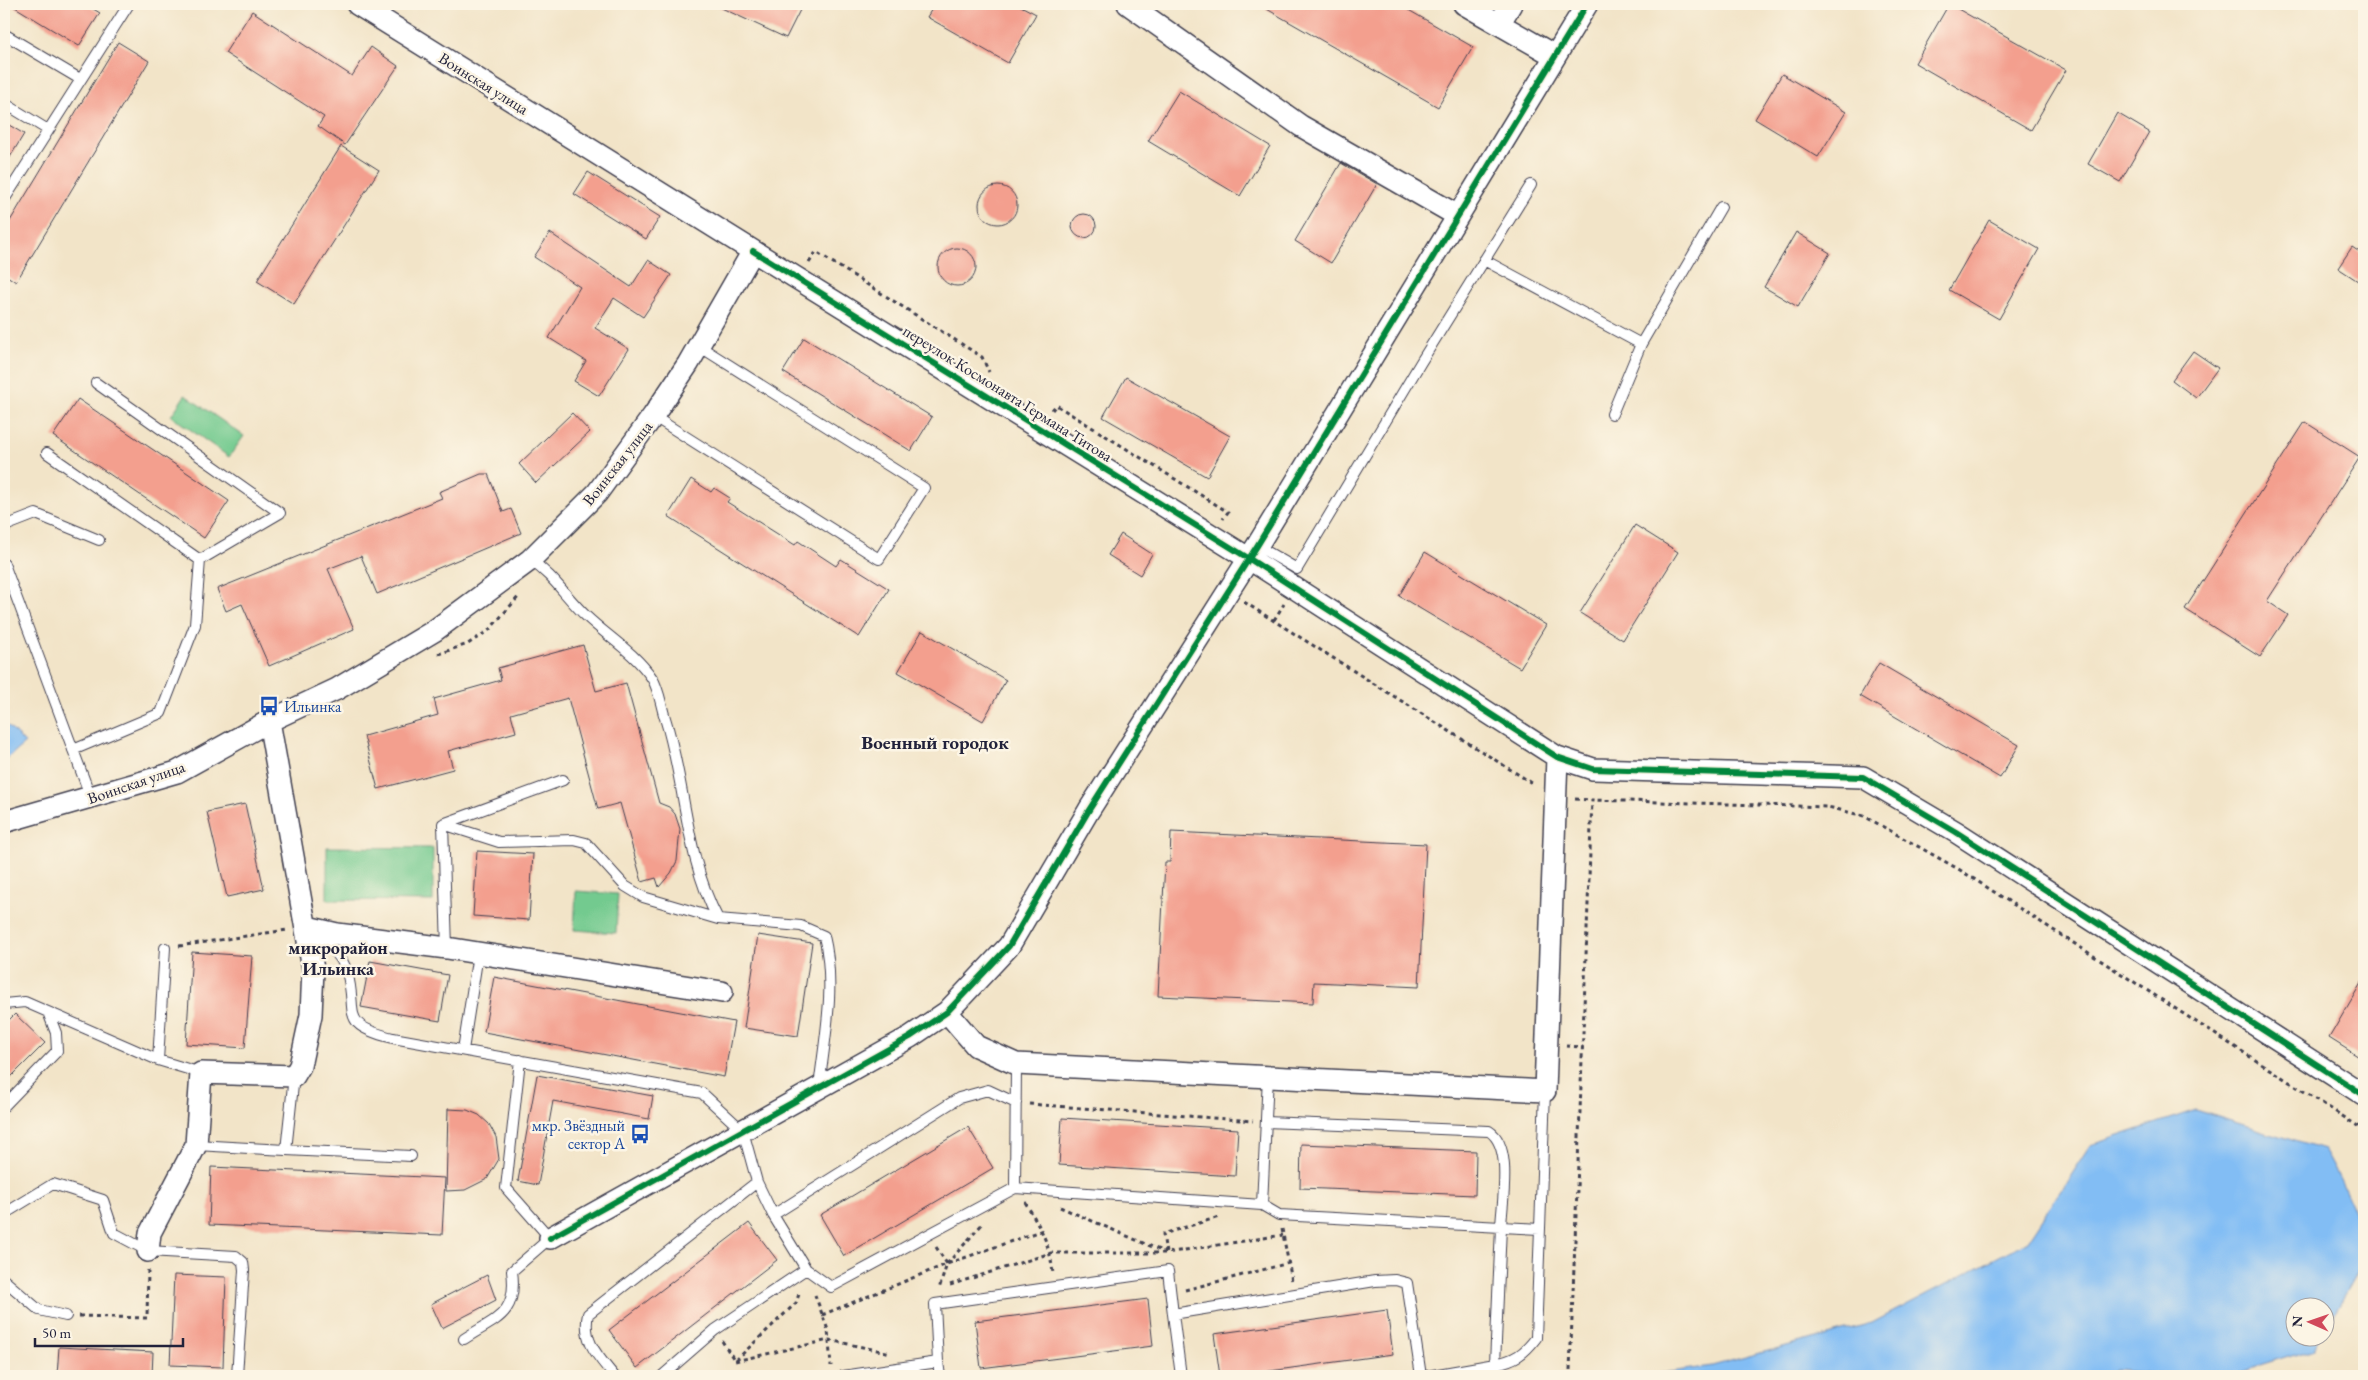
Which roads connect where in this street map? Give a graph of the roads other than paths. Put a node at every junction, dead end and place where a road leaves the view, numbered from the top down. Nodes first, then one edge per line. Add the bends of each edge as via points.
1 (129, 4) edge
2 (357, 4) edge
3 (1128, 4) edge
4 (1464, 4) edge
5 (1511, 4) edge
6 (1587, 4) edge
7 (1499, 24) junction
8 (4, 34) edge
9 (1555, 56) junction
10 (80, 80) junction
11 (4, 103) edge
12 (48, 130) junction
13 (1531, 185) dead end
14 (4, 200) edge
15 (1721, 207) dead end
16 (1458, 216) junction
17 (753, 251) junction
18 (1484, 260) junction
19 (1641, 344) junction
20 (699, 346) junction
21 (96, 383) dead end
22 (1612, 414) dead end
23 (653, 416) junction
24 (47, 453) dead end
25 (4, 533) edge
26 (99, 540) dead end
27 (1253, 552) junction
28 (200, 560) junction
29 (530, 560) junction
30 (4, 564) edge
31 (269, 721) junction
32 (73, 750) junction
33 (1557, 757) junction
34 (563, 780) dead end
35 (91, 798) junction
36 (6, 822) edge
37 (443, 824) junction
38 (718, 919) junction
39 (307, 927) junction
40 (166, 948) road end
41 (447, 948) junction
42 (478, 954) junction
43 (722, 992) dead end
44 (4, 1004) edge
45 (48, 1012) junction
46 (947, 1012) junction
47 (463, 1050) junction
48 (158, 1060) junction
49 (520, 1060) junction
50 (1016, 1064) junction
51 (201, 1073) junction
52 (294, 1076) junction
53 (1268, 1076) junction
54 (820, 1087) junction
55 (1545, 1090) junction
56 (2364, 1095) edge
57 (1016, 1103) junction
58 (4, 1106) edge
59 (1266, 1122) junction
60 (743, 1130) junction
61 (196, 1145) junction
62 (286, 1150) junction
63 (411, 1156) dead end
64 (758, 1182) junction
65 (1015, 1188) junction
66 (1262, 1205) junction
67 (4, 1214) edge
68 (773, 1215) junction
69 (1501, 1228) junction
70 (1540, 1229) junction
71 (550, 1238) junction
72 (148, 1251) junction
73 (806, 1269) junction
74 (4, 1280) edge
75 (1173, 1314) junction
76 (66, 1316) road end
77 (464, 1339) dead end
78 (938, 1362) junction
79 (1495, 1364) junction
80 (237, 1376) edge
81 (614, 1376) edge
82 (662, 1376) edge
83 (843, 1376) edge
84 (940, 1376) edge
85 (1181, 1376) edge
86 (1421, 1376) edge
87 (1427, 1376) edge

1 - 10 lane
2 - 17 street, Воинская улица
3 - 16 street via 1301,126
4 - 7 street
5 - 7 street
6 - 9 street
7 - 9 street
8 - 10 lane
9 - 16 street
10 - 12 lane
11 - 12 lane
12 - 14 lane
13 - 18 lane
15 - 19 lane
16 - 27 street
17 - 20 street, Воинская улица
17 - 27 street, переулок Космонавта Германа Титова
18 - 19 lane
18 - 27 lane via 1297,569
19 - 22 lane
20 - 23 street, Воинская улица
20 - 23 lane via 924,488 879,559
21 - 28 lane via 280,513
23 - 29 street, Воинская улица via 597,493
24 - 28 lane
25 - 26 lane via 5,526 36,514
27 - 33 street, переулок Космонавта Германа Титова
27 - 46 street via 1084,819 1009,946
28 - 32 lane via 195,625 161,714
29 - 31 street, Воинская улица via 434,631 337,689
29 - 38 lane via 546,571 586,616 626,648 653,680 670,734 696,865
30 - 32 lane
31 - 35 street, Воинская улица via 176,772
31 - 39 street
32 - 35 lane
33 - 55 street
33 - 56 street, переулок Космонавта Германа Титова via 1592,769 1864,777 1956,832
34 - 37 lane
35 - 36 street, Воинская улица
37 - 38 lane via 499,842 582,841 625,886 643,897
37 - 41 lane
38 - 54 lane via 801,926 824,936 830,958 830,995
39 - 41 street
39 - 47 lane via 338,953 347,972 352,1017 365,1029 393,1038
39 - 52 street via 313,970 311,1016 300,1066
40 - 48 lane
41 - 42 street
42 - 43 street
42 - 47 lane
44 - 45 lane via 25,1002
45 - 48 lane
45 - 58 lane via 56,1033 57,1051
46 - 50 street via 976,1046
46 - 54 street via 910,1037
47 - 49 lane
48 - 51 lane
49 - 60 lane via 702,1093
49 - 71 lane via 506,1188
50 - 53 street
50 - 57 lane
51 - 52 street
51 - 61 street
52 - 62 lane
53 - 55 street
53 - 59 lane
54 - 60 street
55 - 70 lane
57 - 65 lane
57 - 68 lane via 988,1090 959,1098
59 - 66 lane
59 - 69 lane via 1489,1131 1497,1136 1504,1156
60 - 64 lane
60 - 71 street
61 - 62 lane
61 - 72 street via 150,1233
62 - 63 lane
64 - 68 lane
64 - 81 lane via 588,1314 588,1343
65 - 66 lane
65 - 73 lane via 831,1286
66 - 69 lane via 1279,1215
67 - 72 lane via 53,1184 103,1200 114,1234
68 - 73 lane
69 - 70 lane
69 - 79 lane
70 - 79 lane via 1536,1338 1526,1351 1512,1360
71 - 77 lane via 512,1271 514,1291 506,1312
72 - 80 lane via 236,1256 243,1262
73 - 82 lane via 715,1330
74 - 76 lane via 39,1310
75 - 78 lane via 1168,1272 935,1304
75 - 85 lane
75 - 86 lane via 1395,1280 1407,1283
78 - 83 lane
78 - 84 lane
79 - 87 lane

